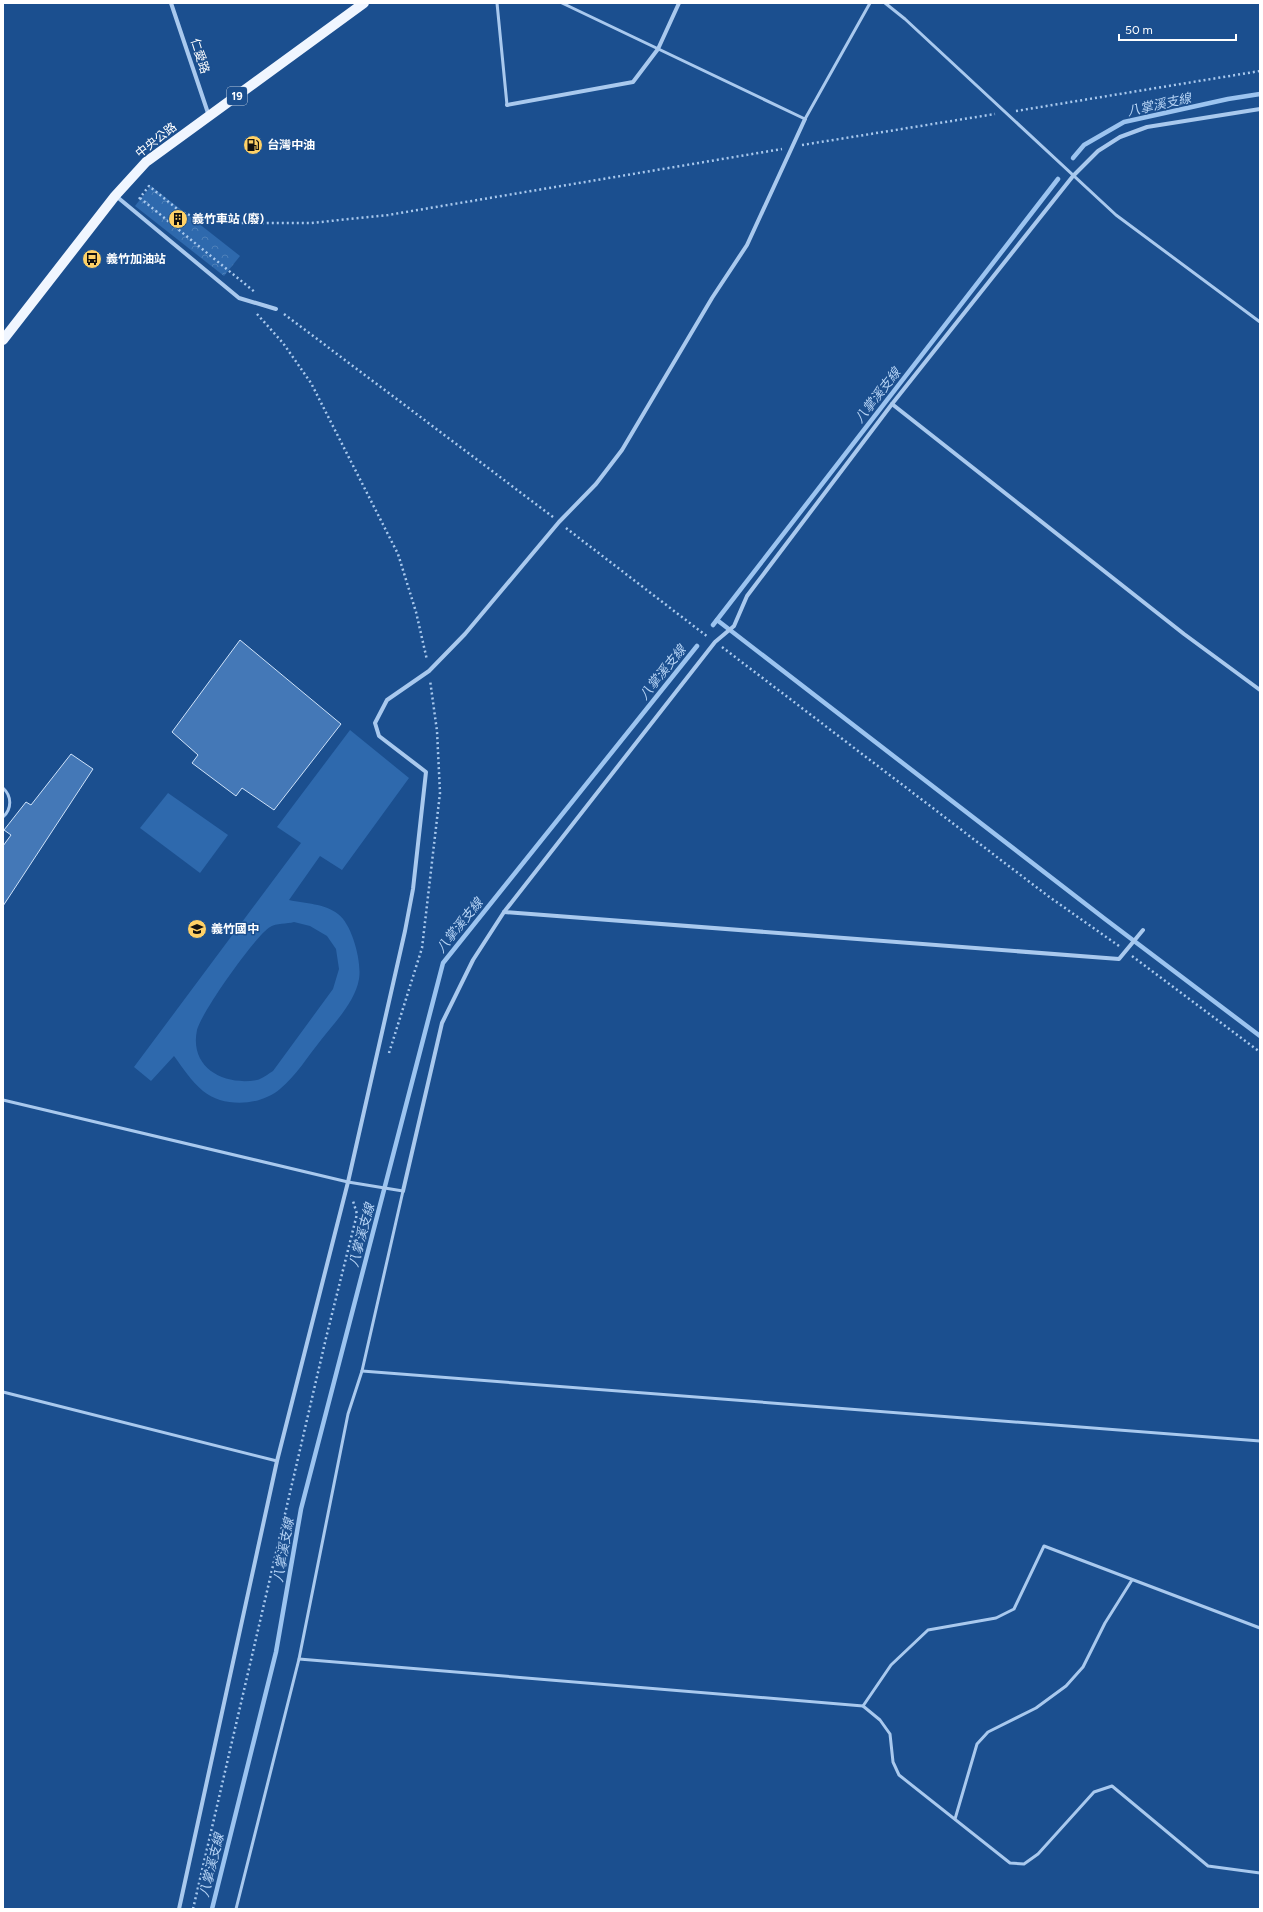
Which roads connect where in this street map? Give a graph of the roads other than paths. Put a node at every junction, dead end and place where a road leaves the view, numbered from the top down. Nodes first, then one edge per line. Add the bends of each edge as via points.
1 (171, 3) edge
2 (364, 3) edge
3 (497, 3) edge
4 (562, 3) edge
5 (679, 3) edge
6 (870, 3) edge
7 (885, 3) edge
8 (658, 49) junction
9 (506, 105) joint
10 (1260, 109) edge
11 (209, 116) junction
12 (805, 120) junction
13 (1073, 176) junction
14 (115, 196) junction
15 (276, 309) road end
16 (1260, 322) edge
17 (3, 340) edge
18 (892, 404) junction
19 (1260, 690) edge
20 (3, 788) edge
21 (3, 817) edge
22 (504, 912) junction
23 (1143, 930) dead end
24 (3, 1100) edge
25 (348, 1182) junction
26 (403, 1192) junction
27 (362, 1371) junction
28 (3, 1392) edge
29 (1260, 1441) edge
30 (278, 1461) junction
31 (1132, 1580) junction
32 (1260, 1628) edge
33 (299, 1659) junction
34 (863, 1706) junction
35 (955, 1819) junction
36 (1260, 1873) edge
37 (179, 1909) edge
38 (236, 1909) edge

1 - 11 street, 仁愛路
2 - 11 main road, 中央公路 / 19
3 - 9 lane
4 - 8 lane
5 - 8 street
6 - 12 lane
7 - 13 lane
8 - 9 street via 633,82
8 - 12 lane
10 - 13 street via 1146,128 1120,137 1098,151
11 - 14 main road, 中央公路 / 19 via 146,162
12 - 25 street via 747,245 712,298 622,450 596,484 559,522 465,634 438,663 388,700 375,723 379,736 426,772 413,889
13 - 16 lane via 1116,215
13 - 18 street
14 - 15 street via 239,298
14 - 17 main road, 中央公路 / 19
18 - 19 street via 1184,634
18 - 22 street via 747,596 734,626 715,642
20 - 21 lane via 9,796 10,803
22 - 23 street via 1119,959
22 - 26 street via 473,960 442,1023
24 - 25 lane
25 - 26 lane
25 - 30 street
26 - 27 lane
27 - 29 lane
27 - 33 lane via 348,1414
28 - 30 lane
30 - 37 street
31 - 32 lane
31 - 34 lane via 1044,1546 1014,1609 996,1618 928,1630 891,1665
31 - 35 lane via 1105,1623 1083,1667 1066,1686 1036,1708 988,1732 977,1744
33 - 34 lane
33 - 38 lane
34 - 35 lane via 880,1720 890,1734 894,1762 899,1775
35 - 36 lane via 1010,1863 1024,1864 1038,1854 1094,1792 1112,1786 1208,1866

